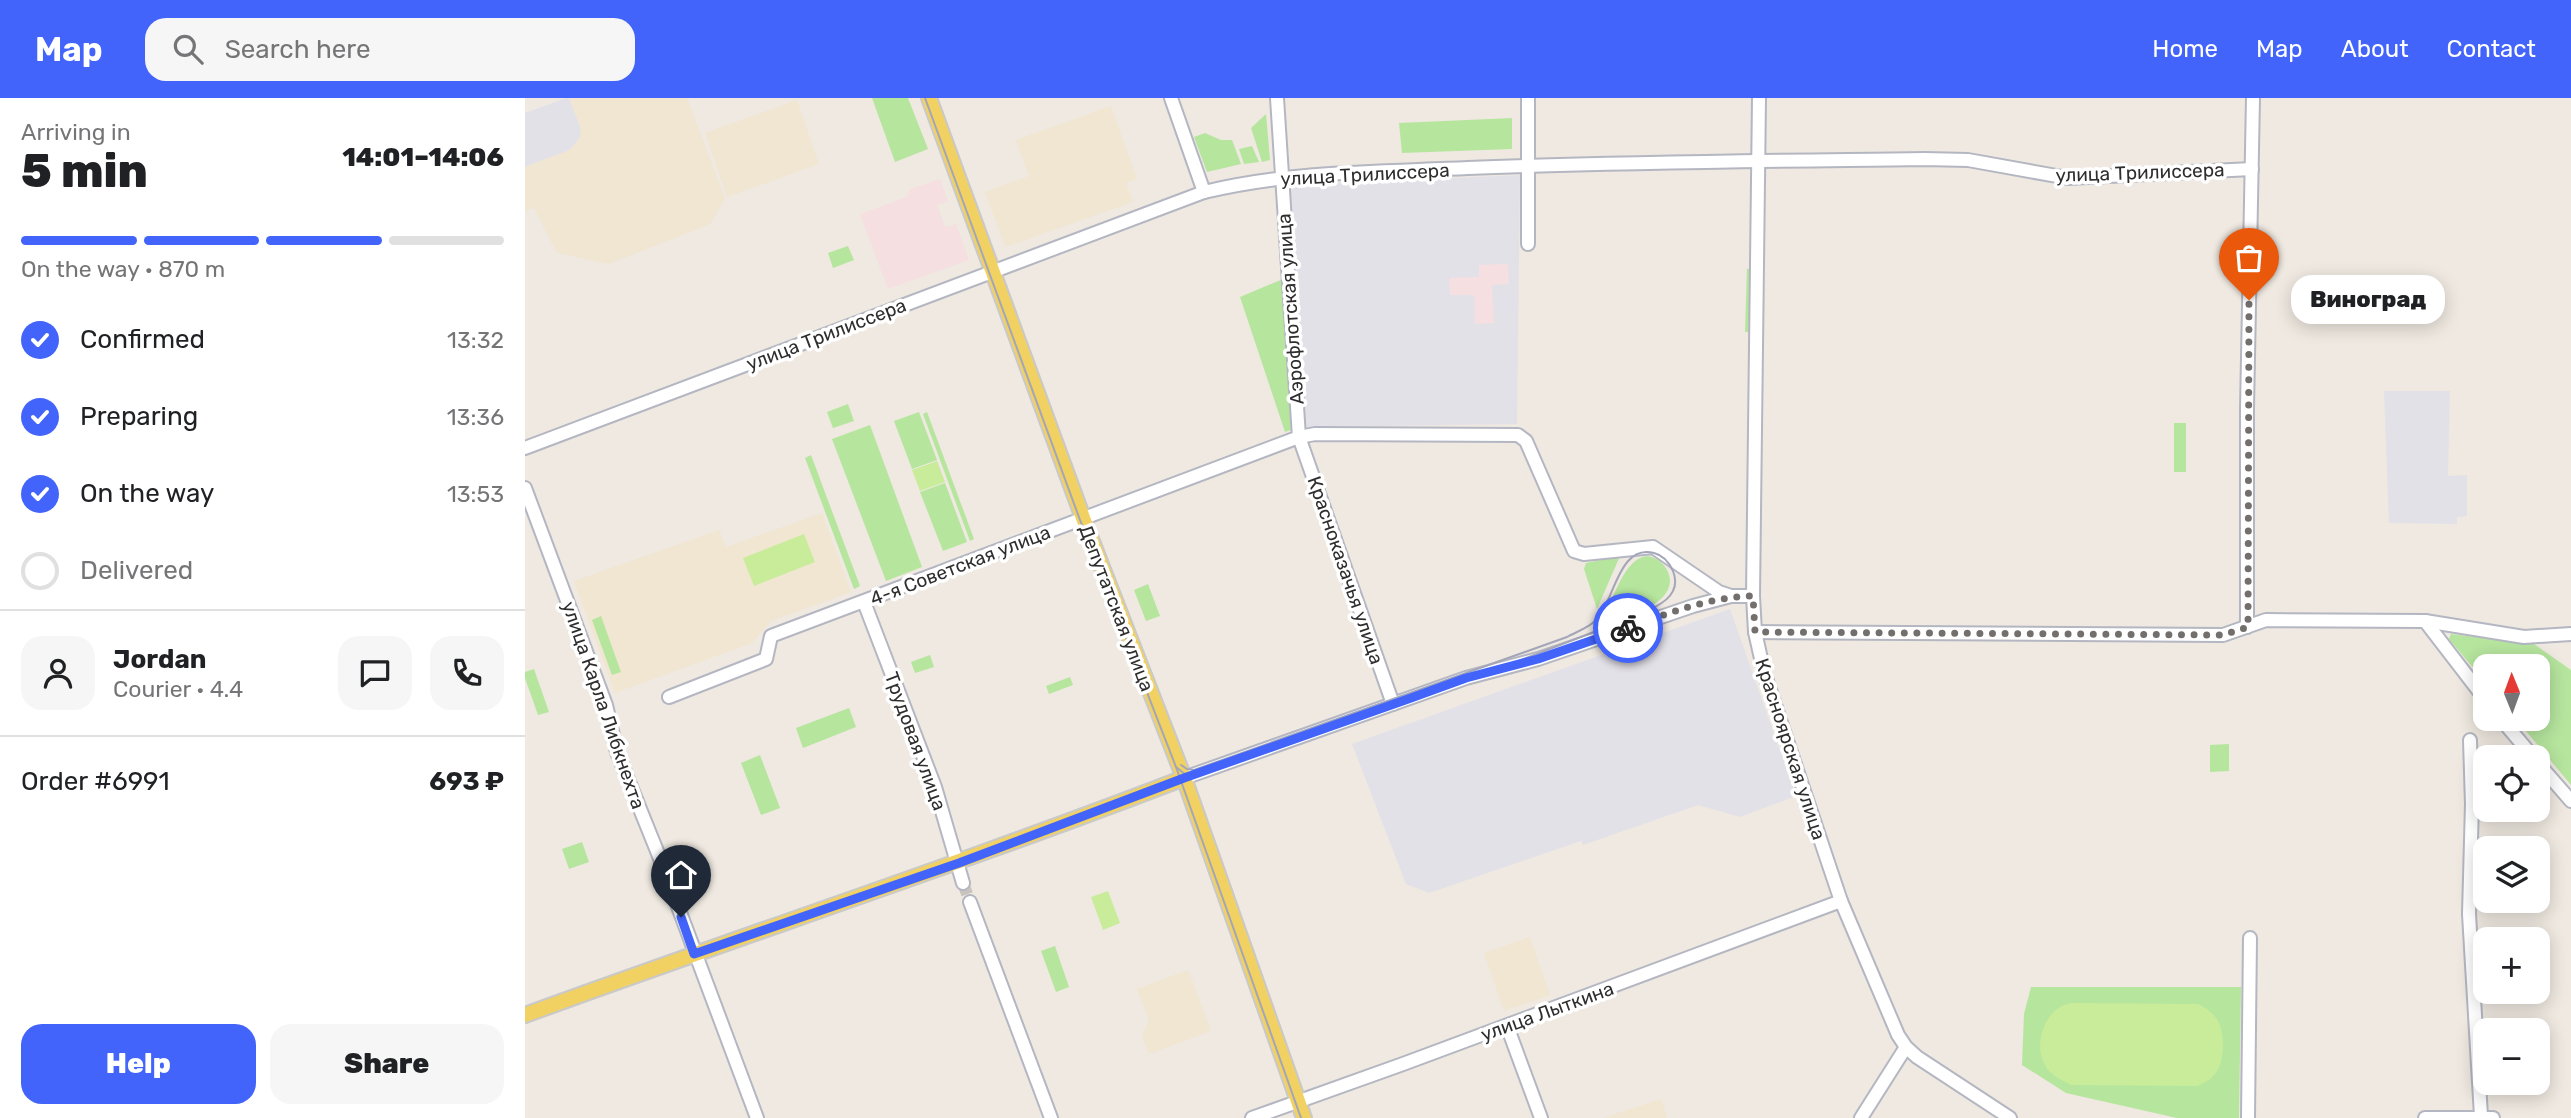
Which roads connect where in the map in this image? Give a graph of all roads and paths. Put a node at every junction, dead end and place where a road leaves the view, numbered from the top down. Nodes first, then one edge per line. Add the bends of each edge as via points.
1 (929, 98) edge
2 (1171, 98) edge
3 (1277, 98) edge
4 (1528, 98) edge
5 (1759, 98) edge
6 (2253, 98) edge
7 (1759, 161) junction
8 (1528, 166) junction
9 (2252, 169) junction
10 (1282, 178) junction
11 (1204, 192) junction
12 (1528, 244) dead end
13 (992, 272) junction
14 (1299, 437) junction
15 (525, 448) edge
16 (525, 488) edge
17 (1083, 519) junction
18 (1731, 596) junction
19 (1753, 596) junction
20 (864, 602) junction
21 (2425, 621) junction
22 (2248, 627) junction
23 (1755, 632) junction
24 (2571, 634) edge
25 (2473, 683) edge
26 (670, 697) dead end
27 (1393, 704) junction
28 (2470, 740) dead end
29 (2550, 777) edge
30 (1184, 778) junction
31 (2571, 802) edge
32 (959, 863) junction
33 (963, 883) tunnel mouth
34 (1841, 901) junction
35 (970, 902) tunnel mouth
36 (2250, 938) dead end
37 (694, 954) junction
38 (525, 1015) edge
39 (1507, 1026) junction
40 (1906, 1047) junction
41 (1298, 1101) junction
42 (2487, 1117) edge
43 (757, 1118) edge
44 (1051, 1118) edge
45 (1252, 1118) edge
46 (1304, 1118) edge
47 (1541, 1118) edge
48 (1861, 1118) edge
49 (2010, 1118) edge
50 (2248, 1118) edge
51 (2425, 1118) edge

1 - 13 main road, Депутатская улица
2 - 11 street
3 - 10 street, Аэрофлотская улица
4 - 8 street
5 - 7 street, Красноярская улица
6 - 9 street
7 - 8 street, улица Трилиссера
7 - 9 street, улица Трилиссера via 1968,160 2068,178
7 - 19 street, Красноярская улица
8 - 10 street, улица Трилиссера
8 - 12 street
9 - 22 street
10 - 11 street, улица Трилиссера
10 - 14 street, Аэрофлотская улица
11 - 13 street, улица Трилиссера
13 - 15 street, улица Трилиссера
13 - 17 main road, Депутатская улица
14 - 17 street, 4-я Советская улица
14 - 18 street, 4-я Советская улица via 1518,435 1526,442 1574,551 1584,554 1653,547
14 - 27 street, Красноказачья улица
16 - 37 street, улица Карла Либкнехта via 599,684 617,752
17 - 20 street, 4-я Советская улица
17 - 30 main road, Депутатская улица
18 - 19 street
18 - 27 street
19 - 23 street, Красноярская улица
20 - 26 street, 4-я Советская улица via 771,636 767,659
20 - 32 street, Трудовая улица
21 - 22 street via 2266,620
21 - 24 street via 2524,637
21 - 25 street
22 - 23 street via 2223,635
23 - 34 street, Красноярская улица via 1764,672
27 - 30 street
28 - 42 street via 2470,922
29 - 31 street
30 - 32 main road
30 - 41 main road, Депутатская улица
32 - 33 street, Трудовая улица
32 - 37 main road
34 - 39 street, улица Лыткина
34 - 40 street, Красноярская улица
35 - 44 street
36 - 50 street
37 - 38 main road
37 - 43 street, улица Карла Либкнехта
39 - 41 street, улица Лыткина
39 - 47 street
40 - 48 street
40 - 49 street, Красноярская улица
41 - 45 street, улица Лыткина
41 - 46 main road, Депутатская улица
42 - 51 street

